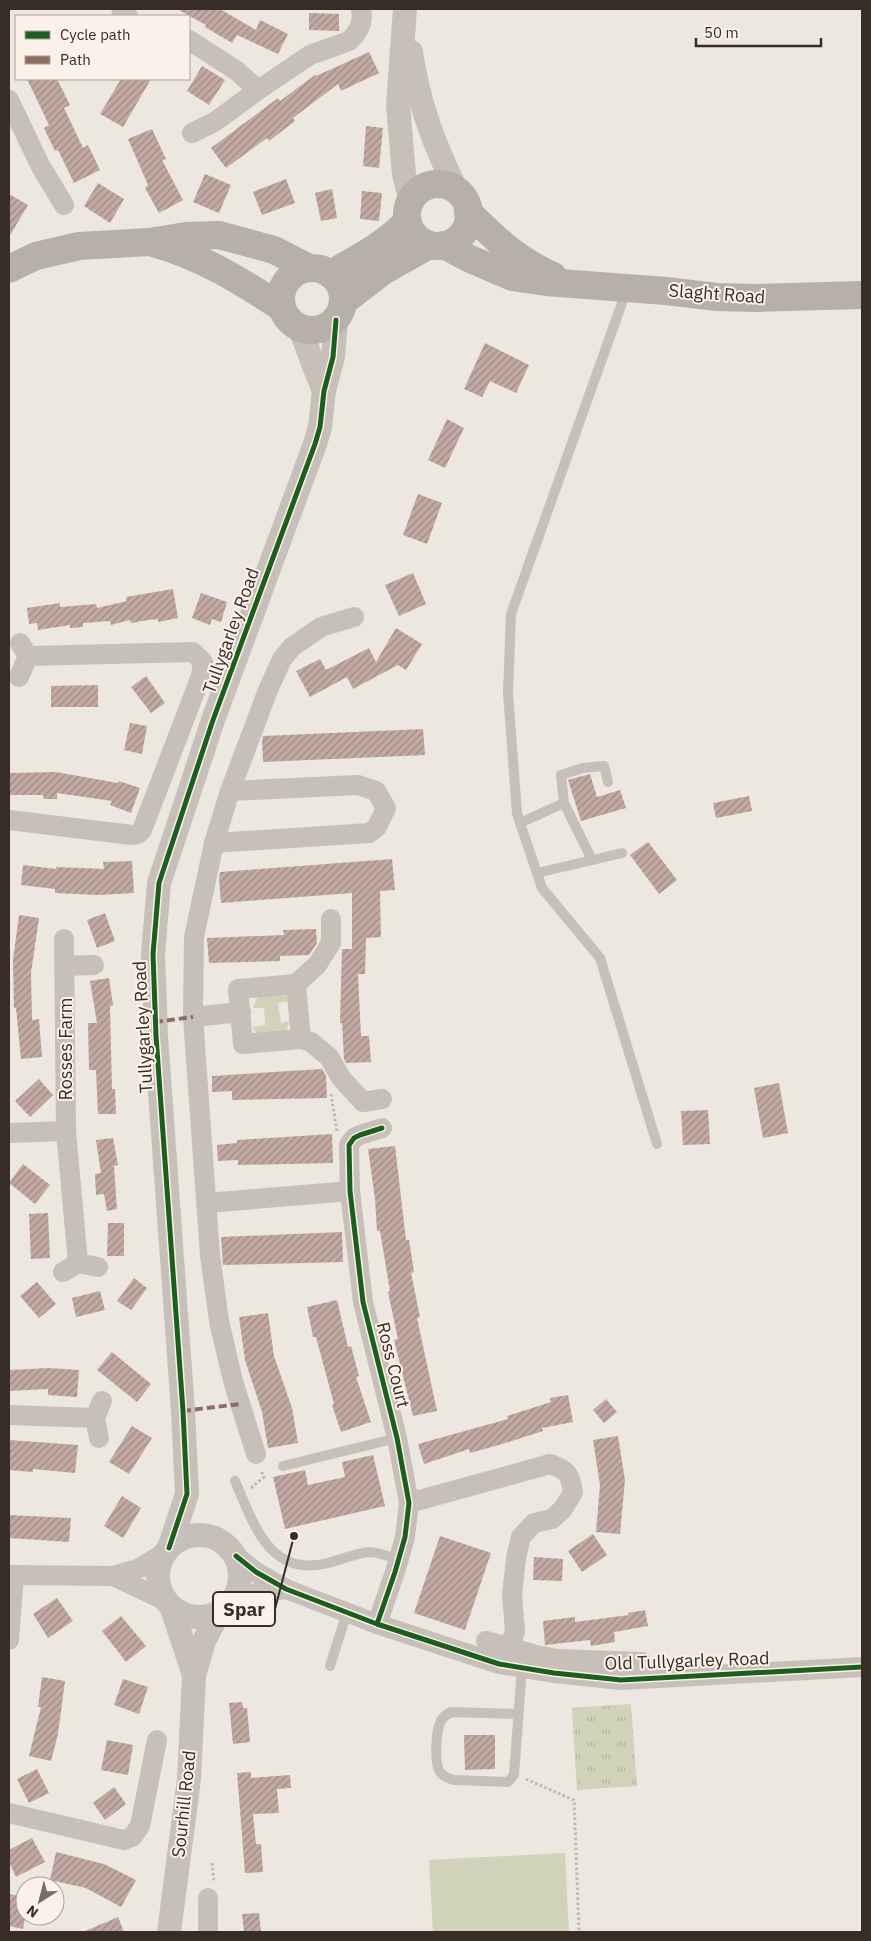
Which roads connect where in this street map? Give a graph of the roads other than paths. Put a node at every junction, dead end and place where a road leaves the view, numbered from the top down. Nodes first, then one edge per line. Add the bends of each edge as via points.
1 (361, 9) edge
2 (405, 12) edge
3 (190, 41) edge
4 (258, 90) junction
5 (9, 101) edge
6 (192, 133) dead end
7 (463, 202) junction
8 (64, 205) dead end
9 (409, 212) junction
10 (149, 242) junction
11 (437, 245) junction
12 (9, 269) edge
13 (319, 271) junction
14 (572, 284) junction
15 (627, 288) junction
16 (862, 295) edge
17 (282, 308) junction
18 (339, 311) junction
19 (300, 328) junction
20 (324, 391) junction
21 (354, 617) dead end
22 (19, 677) dead end
23 (608, 782) dead end
24 (230, 790) junction
25 (564, 803) junction
26 (9, 820) edge
27 (520, 823) junction
28 (214, 844) junction
29 (622, 853) dead end
30 (592, 860) junction
31 (537, 873) junction
32 (331, 919) dead end
33 (64, 939) dead end
34 (94, 965) dead end
35 (65, 966) junction
36 (296, 984) junction
37 (240, 1012) junction
38 (194, 1018) junction
39 (301, 1039) junction
40 (382, 1099) dead end
41 (382, 1128) dead end
42 (66, 1131) junction
43 (9, 1133) edge
44 (657, 1144) dead end
45 (350, 1191) junction
46 (207, 1203) junction
47 (98, 1267) dead end
48 (9, 1415) edge
49 (100, 1438) dead end
50 (397, 1438) junction
51 (256, 1454) road end
52 (283, 1466) dead end
53 (235, 1481) dead end
54 (187, 1494) junction
55 (409, 1503) junction
56 (213, 1537) junction
57 (167, 1550) junction
58 (236, 1556) junction
59 (399, 1560) junction
60 (11, 1575) edge
61 (113, 1576) junction
62 (286, 1589) junction
63 (169, 1603) junction
64 (226, 1606) junction
65 (347, 1612) junction
66 (377, 1624) junction
67 (9, 1640) edge
68 (486, 1641) dead end
69 (509, 1649) junction
70 (642, 1662) dead end
71 (330, 1666) dead end
72 (862, 1666) edge
73 (522, 1667) junction
74 (194, 1675) junction
75 (517, 1714) junction
76 (157, 1740) dead end
77 (9, 1813) edge
78 (208, 1898) dead end
79 (169, 1932) edge
80 (208, 1932) edge

1 - 4 street via 362,22 349,41 310,55
2 - 7 street via 422,106 430,132
2 - 9 street via 398,104
3 - 4 street via 237,71
4 - 6 street via 216,121
5 - 8 street via 40,165
7 - 9 main road via 443,185 435,185 420,190
7 - 11 main road via 465,230 452,242
7 - 14 main road, Slaght Road via 497,240 521,260
9 - 11 main road via 418,239
9 - 13 main road via 381,245
10 - 12 main road via 60,249
10 - 13 main road via 219,235 274,250
10 - 17 main road via 215,266
11 - 14 main road, Slaght Road via 512,277
11 - 18 main road via 383,271
13 - 17 main road via 296,272 286,282 281,294
13 - 18 main road via 338,281 341,289
14 - 15 main road, Slaght Road
15 - 16 main road, Slaght Road via 717,297
15 - 27 lane via 511,614 508,693
17 - 19 main road via 291,322
18 - 19 main road via 322,329
18 - 20 street, Tullygarley Road via 333,357
19 - 20 street, Tullygarley Road
20 - 54 street, Tullygarley Road via 322,419 315,444 213,720 159,883 153,954 156,1036
21 - 24 street via 321,627 292,647 282,659
22 - 26 street via 24,650 193,652 203,662 201,676 138,834
23 - 25 lane via 604,766 583,768 561,776
24 - 28 street
24 - 28 street via 358,785 376,791 386,808 377,827 369,833
25 - 27 lane
25 - 30 lane
27 - 31 lane
28 - 38 street via 194,937
29 - 30 lane
30 - 31 lane
31 - 44 lane via 542,888 600,958
32 - 36 street via 331,944 317,965
33 - 35 street, Rosses Farm
34 - 35 street
35 - 42 street, Rosses Farm
36 - 37 street via 238,989
36 - 39 street
37 - 38 street
37 - 39 street via 243,1044
38 - 46 street
39 - 40 street via 311,1042 329,1057 341,1078 363,1102
41 - 45 street, Ross Court via 354,1138 349,1145
42 - 43 street
42 - 47 street, Rosses Farm via 70,1268
45 - 46 street
45 - 50 street, Ross Court via 363,1302
46 - 51 street via 219,1321 233,1381
48 - 49 street via 99,1410
50 - 52 lane
50 - 55 street, Ross Court
53 - 59 lane via 258,1533 272,1552 295,1565 307,1567 369,1552
54 - 56 street, Tullygarley Road
54 - 57 street, Tullygarley Road
55 - 59 street, Ross Court
55 - 69 street via 550,1464 564,1469 571,1479 573,1492 563,1509 552,1519 534,1523 522,1537 512,1595 515,1631
56 - 57 street via 195,1534
56 - 58 street via 228,1546
57 - 61 street via 140,1568
57 - 63 street via 159,1564 158,1577 160,1590
58 - 62 street, Old Tullygarley Road
58 - 64 street via 240,1567 238,1591
59 - 66 street, Ross Court
60 - 61 street
60 - 67 street
61 - 63 street
62 - 64 street, Old Tullygarley Road via 259,1592
62 - 65 street, Old Tullygarley Road
63 - 64 street via 187,1616 200,1617 212,1615
63 - 74 street, Sourhill Road
64 - 74 street, Sourhill Road via 204,1641
65 - 66 street, Old Tullygarley Road
65 - 71 lane
66 - 73 street, Old Tullygarley Road via 499,1664
68 - 69 street
69 - 70 street via 558,1659
72 - 73 street, Old Tullygarley Road via 621,1680
73 - 75 lane
74 - 79 street, Sourhill Road via 189,1779
75 - 75 lane via 514,1774 508,1782 454,1780 440,1773 436,1759 440,1721 445,1715 451,1712
76 - 77 street via 140,1826 132,1837 124,1840
78 - 80 street

